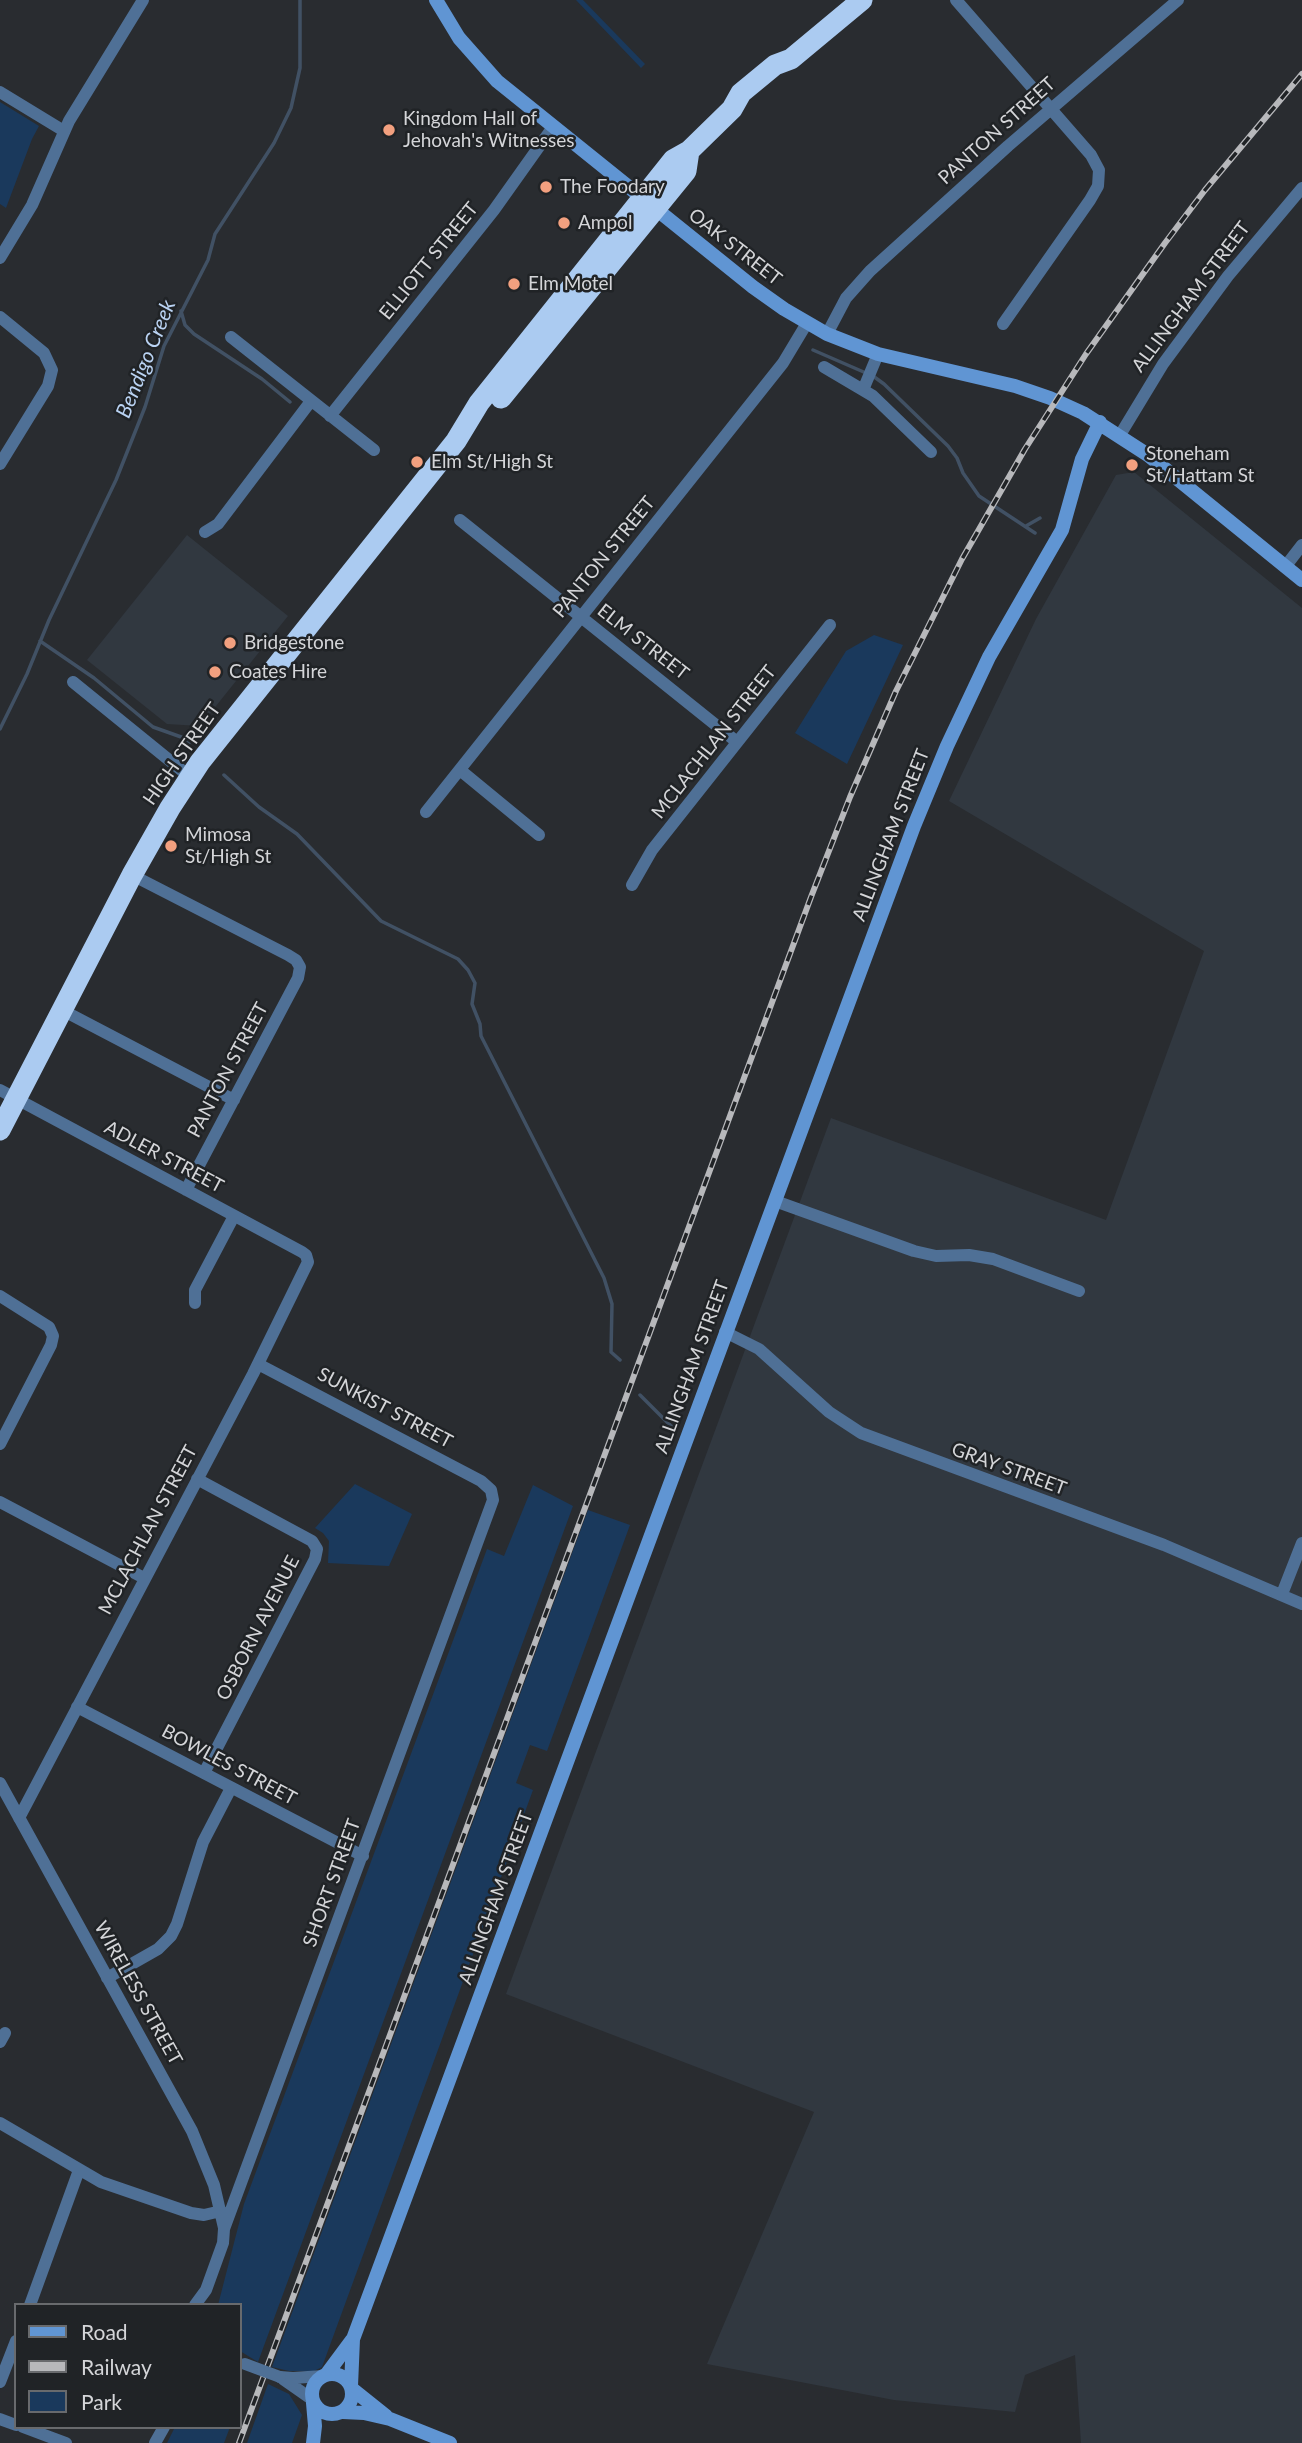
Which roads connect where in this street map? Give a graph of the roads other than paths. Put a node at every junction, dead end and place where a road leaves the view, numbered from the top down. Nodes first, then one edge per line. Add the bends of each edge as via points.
1 (143, 0) edge
2 (436, 0) edge
3 (862, 0) edge
4 (956, 0) edge
5 (1178, 0) edge
6 (0, 92) edge
7 (1050, 109) junction
8 (553, 127) junction
9 (64, 131) junction
10 (1302, 188) edge
11 (649, 204) junction
12 (0, 258) edge
13 (0, 317) edge
14 (807, 323) junction
15 (1003, 324) dead end
16 (827, 334) junction
17 (231, 337) dead end
18 (878, 354) junction
19 (824, 367) dead end
20 (863, 390) junction
21 (311, 401) junction
22 (330, 416) junction
23 (1100, 422) junction
24 (1120, 435) junction
25 (374, 450) dead end
26 (931, 453) dead end
27 (0, 464) edge
28 (460, 520) dead end
29 (205, 532) dead end
30 (1302, 544) edge
31 (1286, 567) junction
32 (1302, 580) edge
33 (581, 618) junction
34 (830, 625) dead end
35 (73, 682) dead end
36 (737, 742) junction
37 (460, 770) junction
38 (190, 777) junction
39 (426, 812) dead end
40 (539, 835) dead end
41 (132, 875) junction
42 (632, 885) dead end
43 (62, 1010) junction
44 (8, 1095) edge
45 (234, 1100) junction
46 (0, 1130) edge
47 (186, 1190) junction
48 (775, 1201) junction
49 (234, 1216) junction
50 (307, 1259) joint
51 (1079, 1291) dead end
52 (0, 1296) edge
53 (195, 1303) dead end
54 (726, 1332) junction
55 (258, 1364) junction
56 (0, 1444) edge
57 (197, 1479) junction
58 (491, 1490) joint
59 (0, 1502) edge
60 (1302, 1543) edge
61 (144, 1578) junction
62 (1282, 1594) junction
63 (1302, 1604) edge
64 (77, 1707) junction
65 (204, 1773) junction
66 (0, 1783) edge
67 (232, 1788) junction
68 (19, 1818) junction
69 (363, 1856) junction
70 (107, 1978) junction
71 (0, 2123) edge
72 (79, 2170) junction
73 (221, 2211) junction
74 (224, 2229) junction
75 (206, 2290) junction
76 (31, 2303) edge
77 (196, 2303) edge
78 (207, 2303) edge
79 (353, 2339) junction
80 (14, 2345) edge
81 (242, 2363) edge
82 (324, 2375) junction
83 (280, 2377) junction
84 (0, 2382) edge
85 (351, 2387) junction
86 (313, 2402) junction
87 (341, 2413) junction
88 (390, 2419) junction
89 (28, 2429) edge
90 (66, 2443) edge
91 (314, 2443) edge
92 (450, 2443) edge

1 - 9 street
2 - 8 street, OAK STREET via 483,68
3 - 11 highway, HIGH STREET via 792,59 775,65 741,93 733,109 689,152 686,171
4 - 7 street
5 - 7 street, PANTON STREET
6 - 9 street
7 - 15 street via 1096,162 1098,186
7 - 16 street, PANTON STREET via 870,271 846,298
8 - 11 street, OAK STREET
8 - 22 street, ELLIOTT STREET via 494,210
9 - 12 street via 32,205
10 - 24 street, ALLINGHAM STREET via 1163,364
11 - 14 street, OAK STREET via 753,287
11 - 38 highway, HIGH STREET via 514,383 457,441
13 - 27 street via 44,353 52,370 48,386
14 - 16 street, OAK STREET
14 - 33 street, PANTON STREET via 783,363
16 - 18 street, OAK STREET
17 - 21 street
18 - 20 street
18 - 23 street, OAK STREET via 1027,390
19 - 20 street
20 - 26 street
21 - 22 street
21 - 29 street via 218,524
22 - 25 street
23 - 24 street, OAK STREET
23 - 48 street, ALLINGHAM STREET via 1082,459 1062,530 997,642 936,772
24 - 31 street, OAK STREET
28 - 33 street, ELM STREET
30 - 31 street
31 - 32 street, OAK STREET
33 - 36 street, ELM STREET
33 - 37 street, PANTON STREET
34 - 36 street, MCLACHLAN STREET
35 - 38 street
36 - 42 street, MCLACHLAN STREET via 652,850
37 - 39 street, PANTON STREET
37 - 40 street
38 - 41 highway, HIGH STREET
41 - 43 highway, HIGH STREET
41 - 45 street, PANTON STREET via 288,955 300,967
43 - 44 highway, HIGH STREET
43 - 45 street
44 - 46 highway, HIGH STREET
44 - 47 street, ADLER STREET
45 - 47 street, PANTON STREET
47 - 49 street, ADLER STREET
48 - 51 street via 914,1251 993,1259
48 - 54 street, ALLINGHAM STREET
49 - 50 street, ADLER STREET
49 - 53 street via 195,1290
50 - 55 street, MCLACHLAN STREET
52 - 56 street via 49,1327 53,1336
54 - 62 street, GRAY STREET via 759,1349 829,1412 861,1433 1164,1545
54 - 79 street, ALLINGHAM STREET
55 - 57 street, MCLACHLAN STREET
55 - 58 street, SUNKIST STREET via 475,1477
57 - 61 street, MCLACHLAN STREET
57 - 65 street, OSBORN AVENUE via 312,1541 317,1553
58 - 69 street, SHORT STREET via 492,1505
59 - 61 street
60 - 62 street
61 - 64 street, MCLACHLAN STREET
62 - 63 street, GRAY STREET
64 - 65 street, BOWLES STREET
64 - 68 street, MCLACHLAN STREET
65 - 67 street, BOWLES STREET
66 - 68 street, WIRELESS STREET
67 - 69 street, BOWLES STREET
67 - 70 street via 203,1842 171,1936 158,1949
68 - 70 street, WIRELESS STREET
69 - 74 street, SHORT STREET
70 - 73 street, WIRELESS STREET via 192,2131
71 - 72 street
72 - 73 street via 183,2211 204,2215
72 - 76 street
73 - 74 street, WIRELESS STREET
74 - 75 street, SHORT STREET
75 - 77 street, SHORT STREET
75 - 78 street, SHORT STREET
79 - 82 street, ALLINGHAM STREET
79 - 85 street, ALLINGHAM STREET
80 - 84 street
81 - 83 street, bridge
82 - 83 street
82 - 85 street via 338,2375
82 - 86 street via 312,2389
83 - 86 street
85 - 87 street via 352,2401
85 - 88 street
86 - 87 street via 327,2414
86 - 91 street
87 - 88 street
87 - 91 street
88 - 92 street
89 - 90 street

